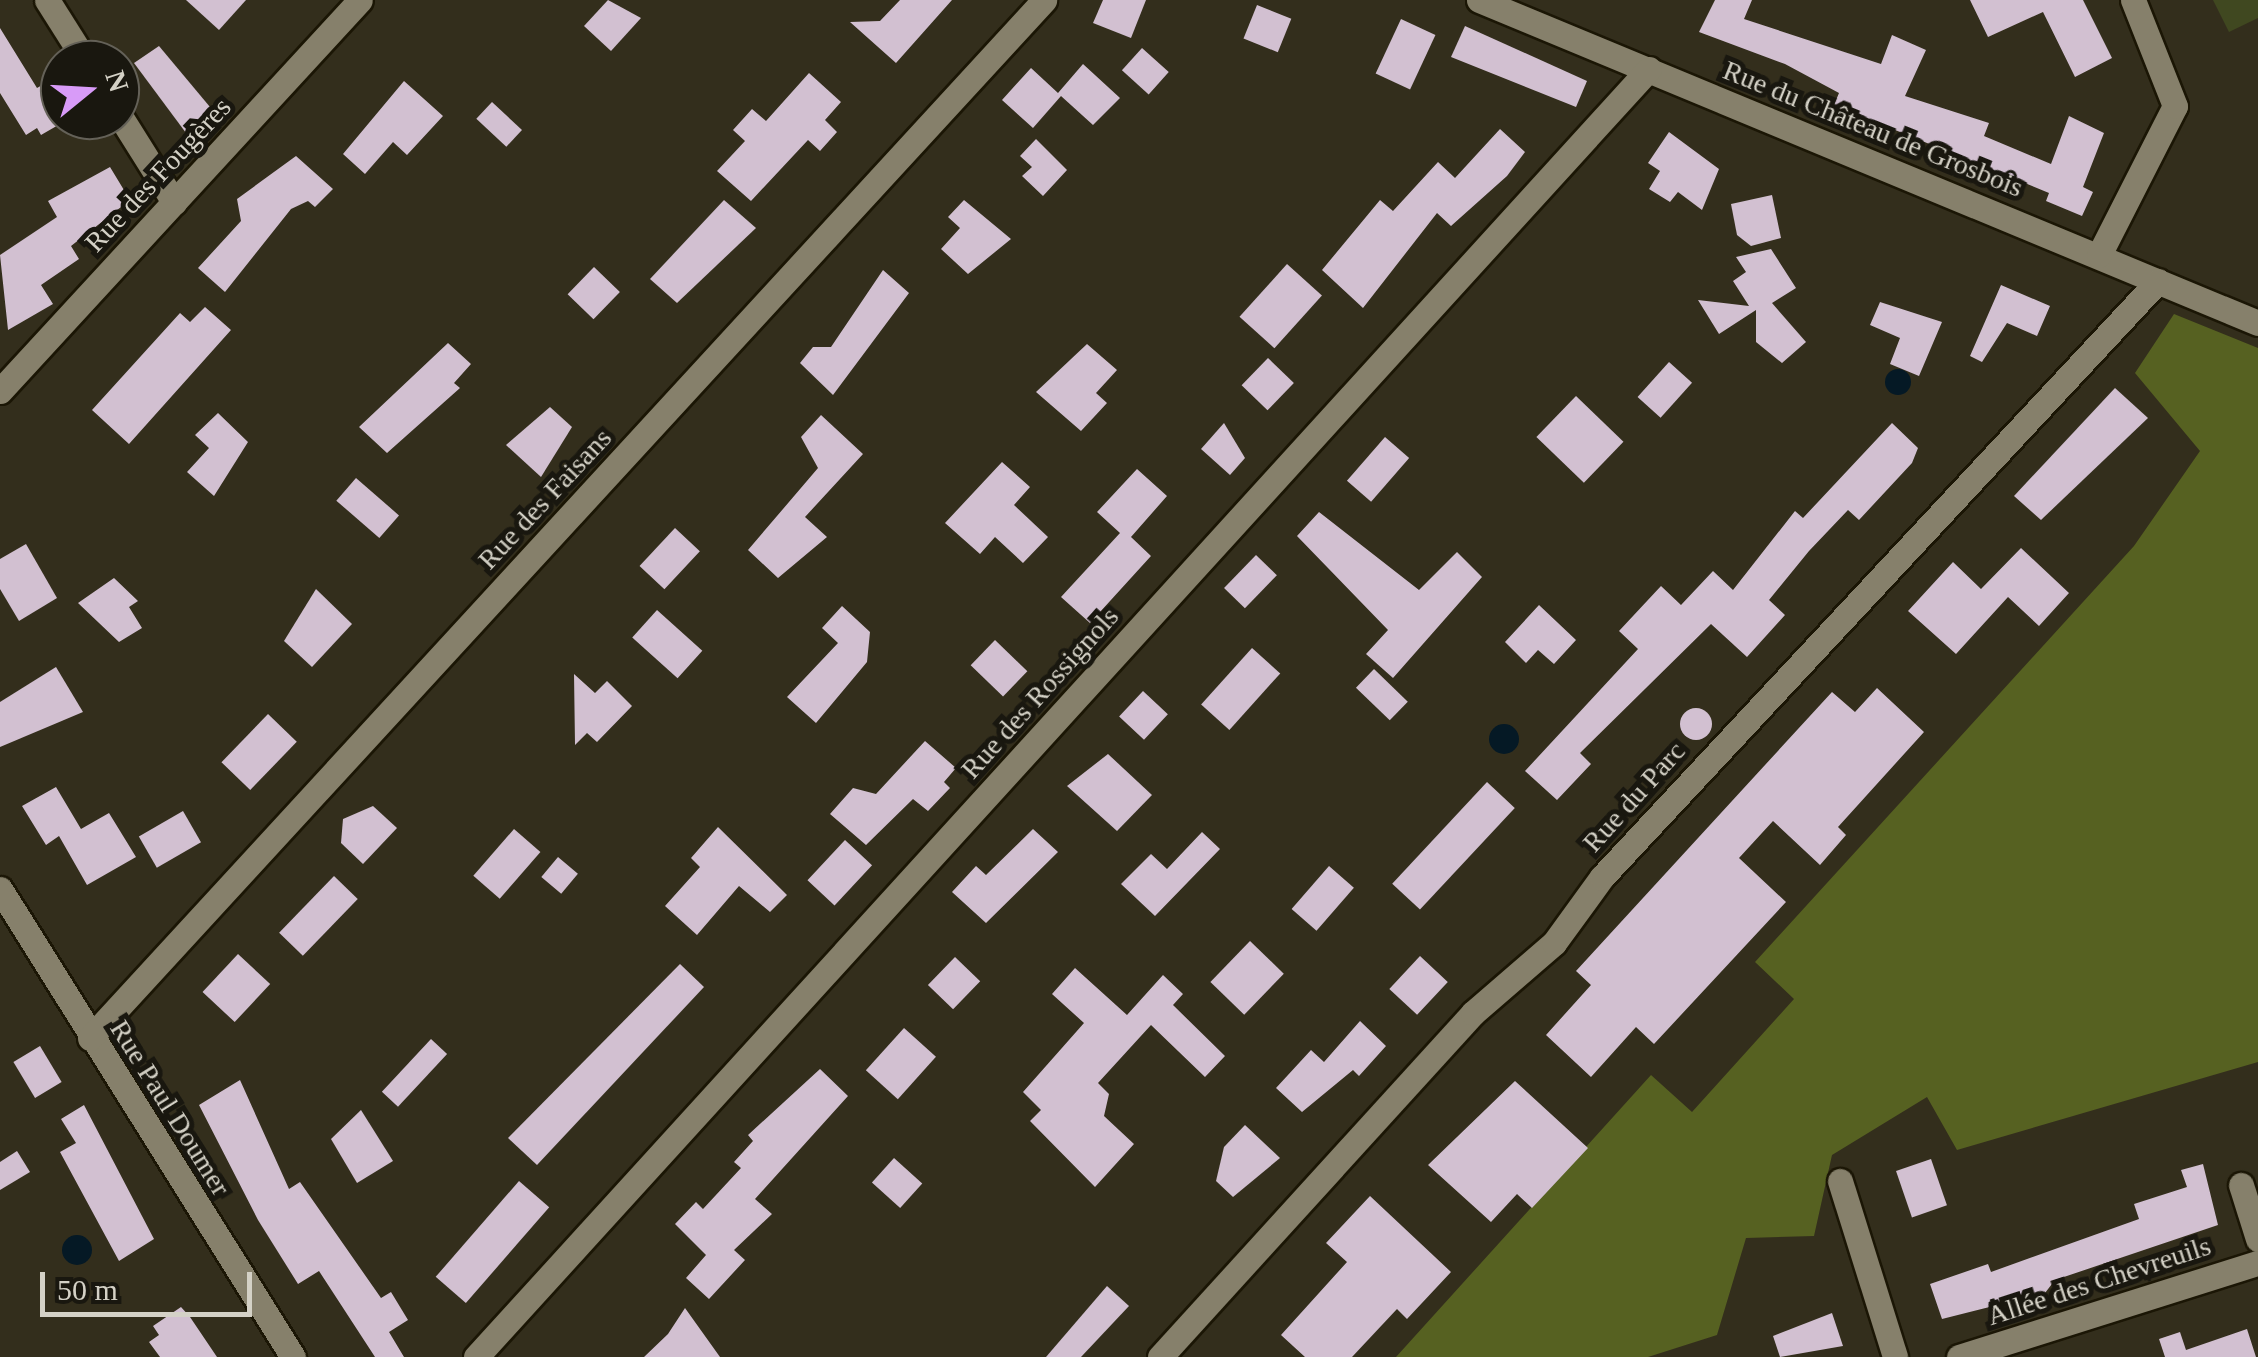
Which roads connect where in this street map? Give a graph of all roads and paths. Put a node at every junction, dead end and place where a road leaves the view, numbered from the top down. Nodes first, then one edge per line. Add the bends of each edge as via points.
1 (47, 0) edge
2 (360, 0) edge
3 (1044, 0) edge
4 (1479, 0) edge
5 (2134, 0) edge
6 (72, 40) edge
7 (1649, 69) junction
8 (135, 140) edge
9 (174, 202) junction
10 (2100, 255) junction
11 (2158, 281) junction
12 (2250, 320) edge
13 (0, 390) edge
14 (0, 888) edge
15 (90, 1038) junction
16 (1840, 1181) dead end
17 (2241, 1185) dead end
18 (2258, 1239) edge
19 (2258, 1262) edge
20 (292, 1357) edge
21 (476, 1357) edge
22 (1160, 1357) edge
23 (1895, 1357) edge
24 (1959, 1357) edge

1 - 6 street
2 - 9 street, Rue des Fougères
3 - 15 street, Rue des Faisans
4 - 7 street, Rue du Château de Grosbois
5 - 10 street via 2170,75 2174,106
7 - 10 street, Rue du Château de Grosbois
7 - 21 street, Rue des Rossignols
8 - 9 street
9 - 13 street, Rue des Fougères
10 - 11 street, Rue du Château de Grosbois
11 - 12 street, Rue du Château de Grosbois
11 - 22 street, Rue du Parc via 1615,862 1554,943 1473,1014
14 - 15 street, Rue Paul Doumer
15 - 20 street, Rue Paul Doumer
16 - 23 street
17 - 18 street
19 - 24 street, Allée des Chevreuils

